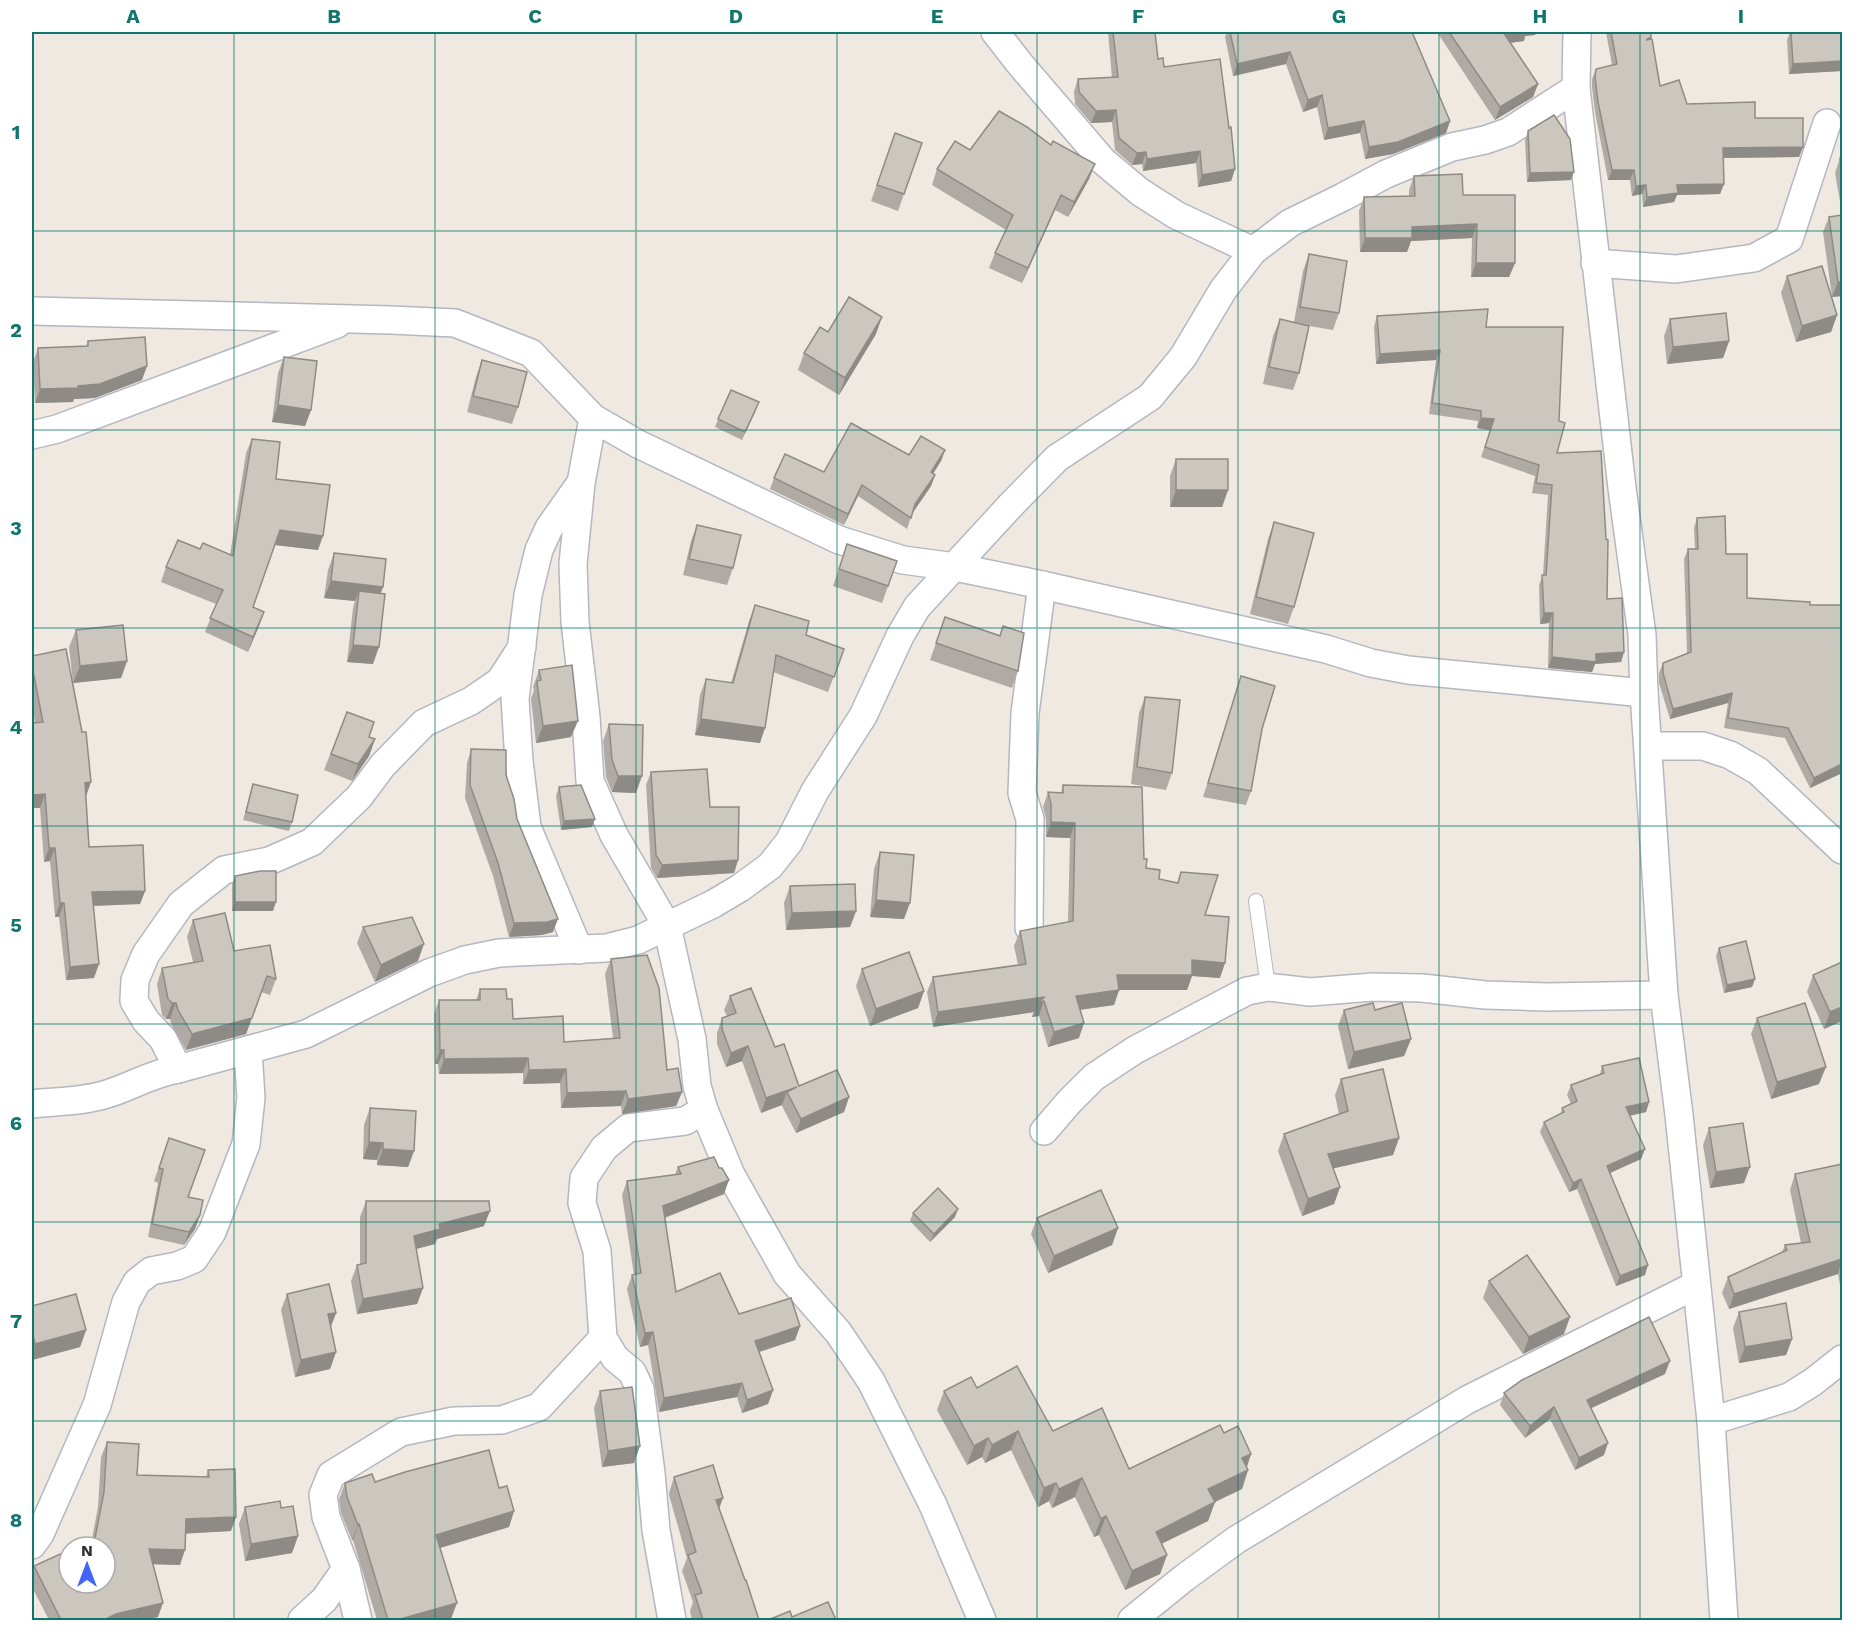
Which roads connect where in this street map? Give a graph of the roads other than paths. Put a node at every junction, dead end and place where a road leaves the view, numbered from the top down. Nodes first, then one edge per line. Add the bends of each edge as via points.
1 (995, 32) edge
2 (1577, 32) edge
3 (1576, 88) junction
4 (1827, 123) dead end
5 (1253, 251) junction
6 (1595, 263) junction
7 (32, 311) edge
8 (349, 319) junction
9 (593, 418) junction
10 (32, 435) edge
11 (580, 483) junction
12 (955, 567) junction
13 (1042, 585) junction
14 (522, 647) junction
15 (1644, 693) junction
16 (1648, 746) junction
17 (1840, 844) edge
18 (1256, 902) dead end
19 (667, 926) junction
20 (1029, 928) edge
21 (579, 950) junction
22 (1268, 987) junction
23 (1665, 995) junction
24 (248, 1050) junction
25 (178, 1069) junction
26 (32, 1104) edge
27 (704, 1110) junction
28 (1044, 1131) dead end
29 (1696, 1285) junction
30 (603, 1338) junction
31 (1842, 1359) edge
32 (1711, 1421) junction
33 (32, 1545) edge
34 (346, 1569) junction
35 (302, 1620) edge
36 (358, 1620) edge
37 (672, 1620) edge
38 (982, 1620) edge
39 (1132, 1620) edge
40 (1724, 1620) edge

1 - 5 street via 1103,161 1140,192 1176,214
2 - 3 street
3 - 5 street via 1508,132 1452,147 1386,174 1290,223
3 - 6 street
4 - 6 street via 1789,239 1754,258 1676,269
5 - 12 street via 1223,290 1183,357 1150,397 1057,459
6 - 15 street via 1642,634
7 - 8 street
8 - 9 street via 455,323 531,353
8 - 10 street via 79,421
9 - 11 street
9 - 12 street via 638,444 839,540 903,560
11 - 14 street via 539,550 528,595
11 - 19 street via 573,564 590,781 614,835
12 - 13 street
12 - 19 street via 917,608 863,716 815,791 789,842 770,866 731,893
13 - 15 street via 1408,670
13 - 20 street via 1024,724 1022,793 1030,819
14 - 21 street via 515,699 527,827
14 - 25 street via 500,681 471,701 424,723 383,765 359,797 312,842 269,861 225,870 181,904 146,954 135,980 134,1001 163,1040
15 - 16 street
16 - 17 street via 1703,746 1730,755 1758,771
16 - 23 street
18 - 22 lane
19 - 21 street via 638,940
19 - 27 street
21 - 24 street via 499,953 465,960 429,973 306,1034
22 - 23 street via 1310,992 1422,988 1546,997
22 - 28 street via 1247,991 1136,1050 1094,1077
23 - 29 street
24 - 25 street
24 - 33 street via 251,1098 246,1144 212,1232 194,1259 152,1271 137,1282 126,1302 97,1405
25 - 26 street via 79,1101
27 - 30 street via 685,1121 628,1128 604,1148 585,1178 582,1203 597,1251
27 - 38 street via 731,1175 787,1274 838,1332 872,1381 933,1505
29 - 32 street
29 - 39 street via 1467,1400 1236,1540
30 - 34 street via 539,1407 502,1420 454,1421 401,1432 331,1475 323,1494 326,1517
30 - 37 street via 615,1358 632,1372 640,1389 656,1530
31 - 32 street via 1789,1397
32 - 40 street
34 - 35 street via 324,1600
34 - 36 street

